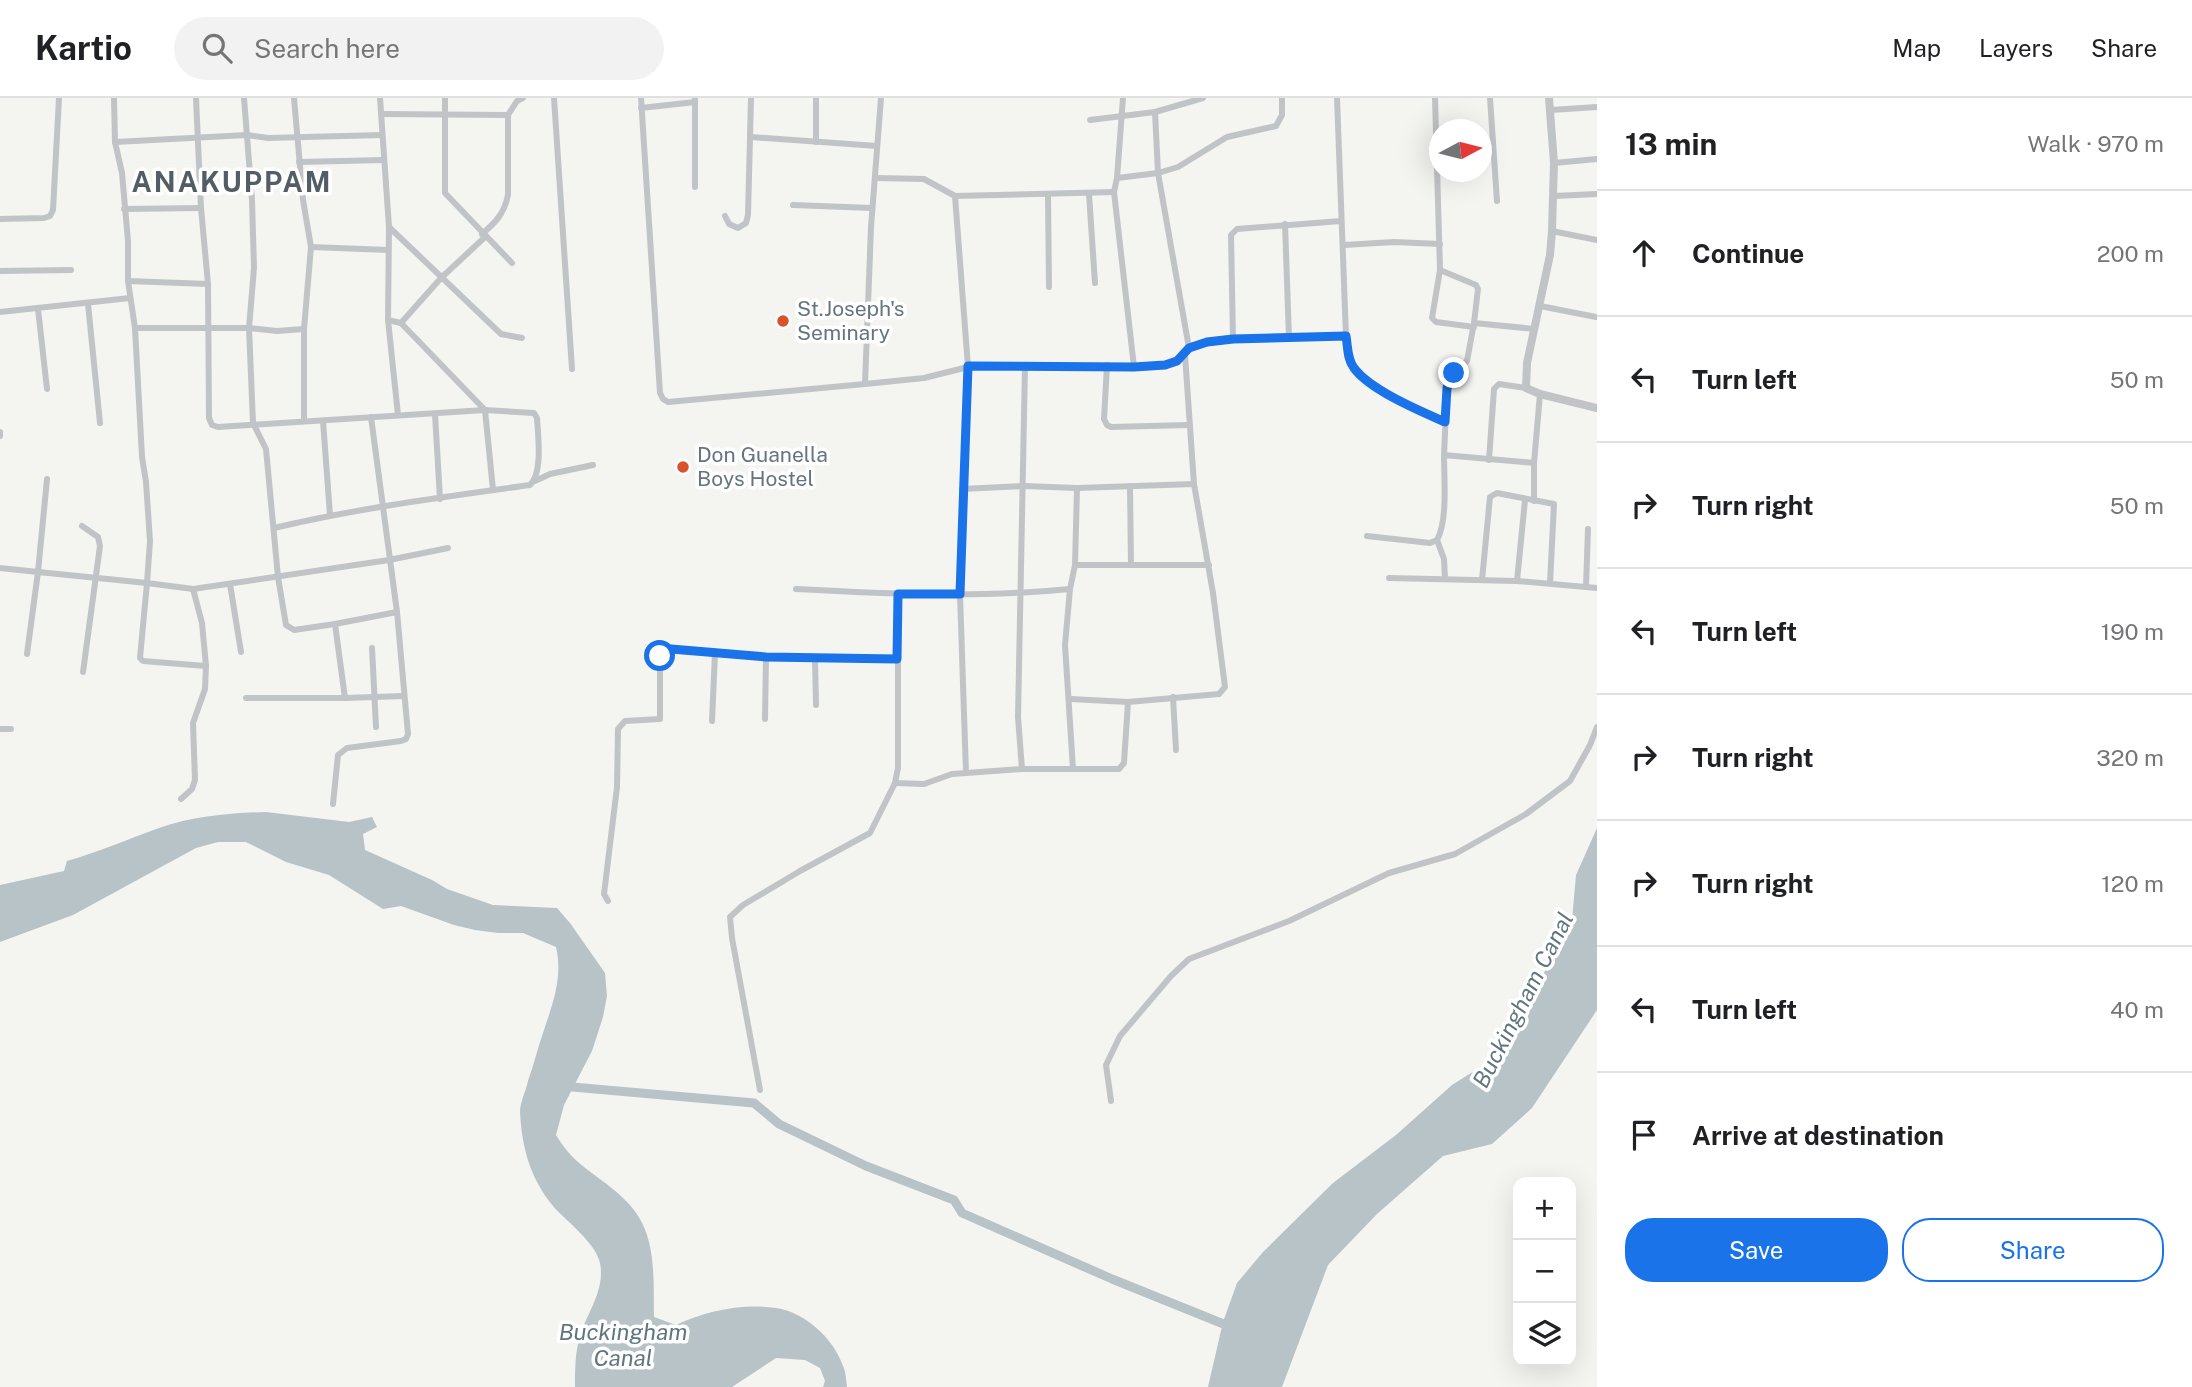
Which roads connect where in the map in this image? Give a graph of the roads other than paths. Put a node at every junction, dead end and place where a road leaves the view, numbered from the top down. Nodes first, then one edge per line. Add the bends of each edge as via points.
1 (59, 98) edge
2 (114, 98) edge
3 (196, 98) edge
4 (244, 98) edge
5 (294, 98) edge
6 (380, 98) edge
7 (445, 98) edge
8 (523, 98) edge
9 (554, 98) edge
10 (641, 98) edge
11 (751, 98) edge
12 (816, 98) edge
13 (881, 98) edge
14 (1123, 98) edge
15 (1203, 98) edge
16 (1282, 98) edge
17 (1337, 98) edge
18 (1435, 98) edge
19 (1490, 98) edge
20 (1549, 98) edge
21 (1596, 98) edge
22 (695, 100) edge
23 (1597, 107) edge
24 (641, 108) junction
25 (1551, 110) junction
26 (1155, 112) junction
27 (381, 114) junction
28 (445, 114) junction
29 (508, 115) junction
30 (1122, 117) junction
31 (1090, 120) dead end
32 (247, 135) junction
33 (382, 135) junction
34 (297, 137) junction
35 (751, 137) junction
36 (198, 139) junction
37 (115, 142) junction
38 (816, 142) junction
39 (877, 146) junction
40 (1597, 159) edge
41 (384, 160) junction
42 (299, 162) junction
43 (1554, 163) junction
44 (1158, 173) junction
45 (876, 178) junction
46 (1117, 178) junction
47 (695, 187) dead end
48 (1114, 192) junction
49 (1089, 194) junction
50 (1597, 194) edge
51 (1048, 195) junction
52 (955, 196) junction
53 (1554, 196) junction
54 (1497, 201) dead end
55 (793, 205) dead end
56 (201, 208) junction
57 (872, 208) junction
58 (124, 209) junction
59 (725, 216) dead end
60 (0, 219) edge
61 (1341, 221) junction
62 (1285, 224) junction
63 (389, 227) junction
64 (1552, 231) junction
65 (484, 236) junction
66 (1597, 240) edge
67 (1440, 244) junction
68 (1344, 245) junction
69 (311, 247) junction
70 (388, 250) junction
71 (512, 263) dead end
72 (71, 270) dead end
73 (1440, 270) junction
74 (0, 271) edge
75 (441, 278) junction
76 (128, 281) junction
77 (208, 284) junction
78 (1095, 284) dead end
79 (1049, 287) dead end
80 (130, 298) junction
81 (88, 304) junction
82 (1540, 306) junction
83 (38, 309) junction
84 (0, 312) edge
85 (1596, 317) edge
86 (388, 320) junction
87 (401, 323) junction
88 (1474, 325) junction
89 (135, 327) junction
90 (208, 328) junction
91 (249, 328) junction
92 (304, 329) junction
93 (1535, 329) junction
94 (1346, 336) junction
95 (522, 338) dead end
96 (1233, 339) junction
97 (1289, 339) junction
98 (1187, 351) junction
99 (1107, 365) junction
100 (968, 366) junction
101 (1025, 366) junction
102 (1134, 367) junction
103 (572, 369) dead end
104 (864, 384) junction
105 (1526, 388) junction
106 (47, 389) dead end
107 (1540, 394) junction
108 (1597, 408) edge
109 (485, 410) junction
110 (436, 414) junction
111 (398, 415) junction
112 (371, 417) junction
113 (304, 421) junction
114 (323, 421) junction
115 (1445, 422) junction
116 (100, 423) dead end
117 (253, 423) junction
118 (1189, 425) junction
119 (1444, 455) junction
120 (1489, 460) junction
121 (1534, 463) junction
122 (593, 465) dead end
123 (47, 479) dead end
124 (535, 481) junction
125 (1194, 484) junction
126 (1024, 486) junction
127 (1130, 486) junction
128 (1077, 488) junction
129 (962, 489) junction
130 (493, 490) junction
131 (440, 499) junction
132 (1525, 500) junction
133 (1534, 501) junction
134 (384, 506) junction
135 (330, 515) junction
136 (82, 527) dead end
137 (274, 528) junction
138 (1588, 529) dead end
139 (1367, 536) dead end
140 (1437, 540) junction
141 (448, 548) dead end
142 (389, 560) junction
143 (1131, 564) junction
144 (1075, 565) junction
145 (1209, 565) junction
146 (0, 568) edge
147 (38, 572) junction
148 (278, 577) junction
149 (1389, 578) dead end
150 (95, 579) junction
151 (1446, 579) junction
152 (1482, 580) junction
153 (1517, 581) junction
154 (147, 583) junction
155 (1550, 583) junction
156 (230, 584) junction
157 (1586, 587) junction
158 (1597, 588) edge
159 (193, 589) junction
160 (796, 589) dead end
161 (1070, 589) junction
162 (898, 594) junction
163 (960, 594) junction
164 (1020, 594) junction
165 (397, 612) junction
166 (335, 624) junction
167 (372, 648) dead end
168 (241, 652) dead end
169 (715, 653) junction
170 (27, 654) dead end
171 (766, 657) junction
172 (816, 659) junction
173 (897, 659) junction
174 (206, 666) junction
175 (83, 672) dead end
176 (404, 696) junction
177 (374, 697) junction
178 (1173, 697) junction
179 (246, 698) dead end
180 (345, 698) junction
181 (1070, 699) junction
182 (1128, 702) junction
183 (816, 705) dead end
184 (765, 719) dead end
185 (712, 721) dead end
186 (376, 727) dead end
187 (1597, 727) edge
188 (0, 729) edge
189 (11, 729) dead end
190 (1176, 750) dead end
191 (1022, 769) junction
192 (1073, 769) junction
193 (966, 774) junction
194 (895, 783) junction
195 (181, 799) dead end
196 (333, 804) dead end
197 (608, 901) dead end
198 (760, 1090) dead end
199 (1111, 1101) dead end

1 - 60 street via 54,210 44,218
2 - 37 street
3 - 36 street
4 - 32 street
5 - 34 street
6 - 27 street
7 - 28 street
8 - 29 street
9 - 103 street
10 - 24 street
11 - 35 street
12 - 38 street
13 - 39 street
14 - 30 street
15 - 26 street
16 - 44 street via 1282,115 1276,126 1227,137 1188,162
17 - 61 street
18 - 67 street
19 - 54 street
20 - 25 street
21 - 23 street
22 - 24 street
22 - 47 street
23 - 25 street
24 - 104 street via 663,399
25 - 43 street
26 - 30 street
26 - 44 street
27 - 28 street
27 - 33 street
28 - 29 street
28 - 65 street via 445,193
29 - 65 street via 506,207
30 - 31 street
30 - 46 street
32 - 34 street
32 - 36 street
32 - 91 street via 254,268
33 - 34 street
33 - 41 street
34 - 42 street
35 - 38 street
35 - 59 street via 746,223 738,228
36 - 37 street
36 - 56 street
37 - 58 street
38 - 39 street
39 - 45 street
40 - 43 street
41 - 42 street
41 - 63 street
42 - 69 street
43 - 53 street
44 - 46 street
44 - 98 street
45 - 52 street via 924,180
45 - 57 street
46 - 48 street
48 - 49 street
48 - 102 street
49 - 51 street
49 - 78 street
50 - 53 street
51 - 52 street
51 - 79 street
52 - 100 street
53 - 64 street
55 - 57 street
56 - 58 street
56 - 77 street
57 - 104 street
58 - 76 street
61 - 62 street
61 - 68 street
62 - 96 street via 1237,229 1231,235
62 - 97 street
63 - 70 street
63 - 75 street
64 - 66 street
64 - 82 street
65 - 71 street
65 - 75 street
67 - 68 street
67 - 73 street
68 - 94 street
69 - 70 street
69 - 92 street
70 - 86 street
72 - 74 street
73 - 88 street via 1476,285
73 - 88 street via 1432,318
75 - 87 street
75 - 95 street via 501,334
76 - 77 street
76 - 80 street
77 - 90 street
80 - 81 street
80 - 89 street
81 - 83 street
81 - 116 street
82 - 85 street
82 - 93 street
83 - 84 street
83 - 106 street
86 - 87 street
86 - 111 street
87 - 109 street
88 - 93 street
88 - 115 street via 1467,361 1447,388
89 - 90 street
89 - 154 street via 150,541
90 - 91 street
90 - 117 street via 212,425
91 - 92 street
91 - 117 street
92 - 113 street
93 - 105 street
94 - 97 street
94 - 115 street via 1349,359 1361,376
96 - 97 street
96 - 98 street via 1207,342
98 - 102 street via 1172,363
98 - 118 street
99 - 101 street
99 - 102 street
99 - 118 street via 1107,425
100 - 101 street
100 - 104 street via 924,378
100 - 129 street
101 - 126 street
105 - 107 street
105 - 120 street via 1499,384 1494,389
107 - 108 street
107 - 121 street
109 - 110 street
109 - 124 street via 534,413 539,447
109 - 130 street
110 - 111 street
110 - 131 street
111 - 112 street
112 - 114 street
112 - 134 street
113 - 114 street
113 - 117 street
114 - 135 street
115 - 119 street
117 - 137 street via 266,449
118 - 125 street
119 - 120 street
119 - 140 street
120 - 121 street
121 - 133 street
122 - 124 street
123 - 147 street
124 - 130 street
125 - 127 street
125 - 145 street
126 - 128 street
126 - 129 street
126 - 164 street
127 - 128 street
127 - 143 street
128 - 144 street
129 - 163 street
130 - 131 street
131 - 134 street
132 - 133 street
132 - 152 street via 1497,493 1490,497
132 - 153 street
133 - 155 street via 1555,508
134 - 135 street
134 - 142 street
135 - 137 street
136 - 150 street via 100,540
137 - 148 street
138 - 157 street
139 - 140 street
140 - 151 street
141 - 142 street
142 - 148 street
142 - 165 street
143 - 144 street
143 - 145 street
144 - 161 street
145 - 178 street via 1225,687 1219,694
146 - 147 street
147 - 150 street
147 - 170 street
148 - 156 street
148 - 166 street via 289,628
149 - 151 street
150 - 154 street
150 - 175 street
151 - 152 street
152 - 153 street
153 - 155 street
154 - 159 street
154 - 174 street via 140,658
155 - 157 street
156 - 159 street
156 - 168 street
157 - 158 street
159 - 174 street
160 - 162 street
161 - 164 street
161 - 181 street via 1065,645
162 - 163 street
162 - 173 street
163 - 164 street
163 - 193 street
164 - 191 street
165 - 166 street
165 - 176 street
166 - 180 street
167 - 177 street
169 - 171 street
169 - 185 street
169 - 197 street via 665,650 660,656 660,719 620,725 604,894
171 - 172 street
171 - 184 street
172 - 173 street
172 - 183 street
173 - 194 street
174 - 195 street via 205,689 193,723 195,780
176 - 177 street
176 - 196 street via 406,739 342,751
177 - 180 street
177 - 186 street
178 - 182 street
178 - 190 street
179 - 180 street
181 - 182 street
181 - 192 street
182 - 192 street via 1122,768
187 - 199 street via 1561,790 1455,854 1390,873 1289,921 1189,960 1120,1036 1106,1065
188 - 189 street
191 - 192 street
191 - 193 street
193 - 194 street via 952,774 925,785
194 - 198 street via 870,833 766,891 730,917

